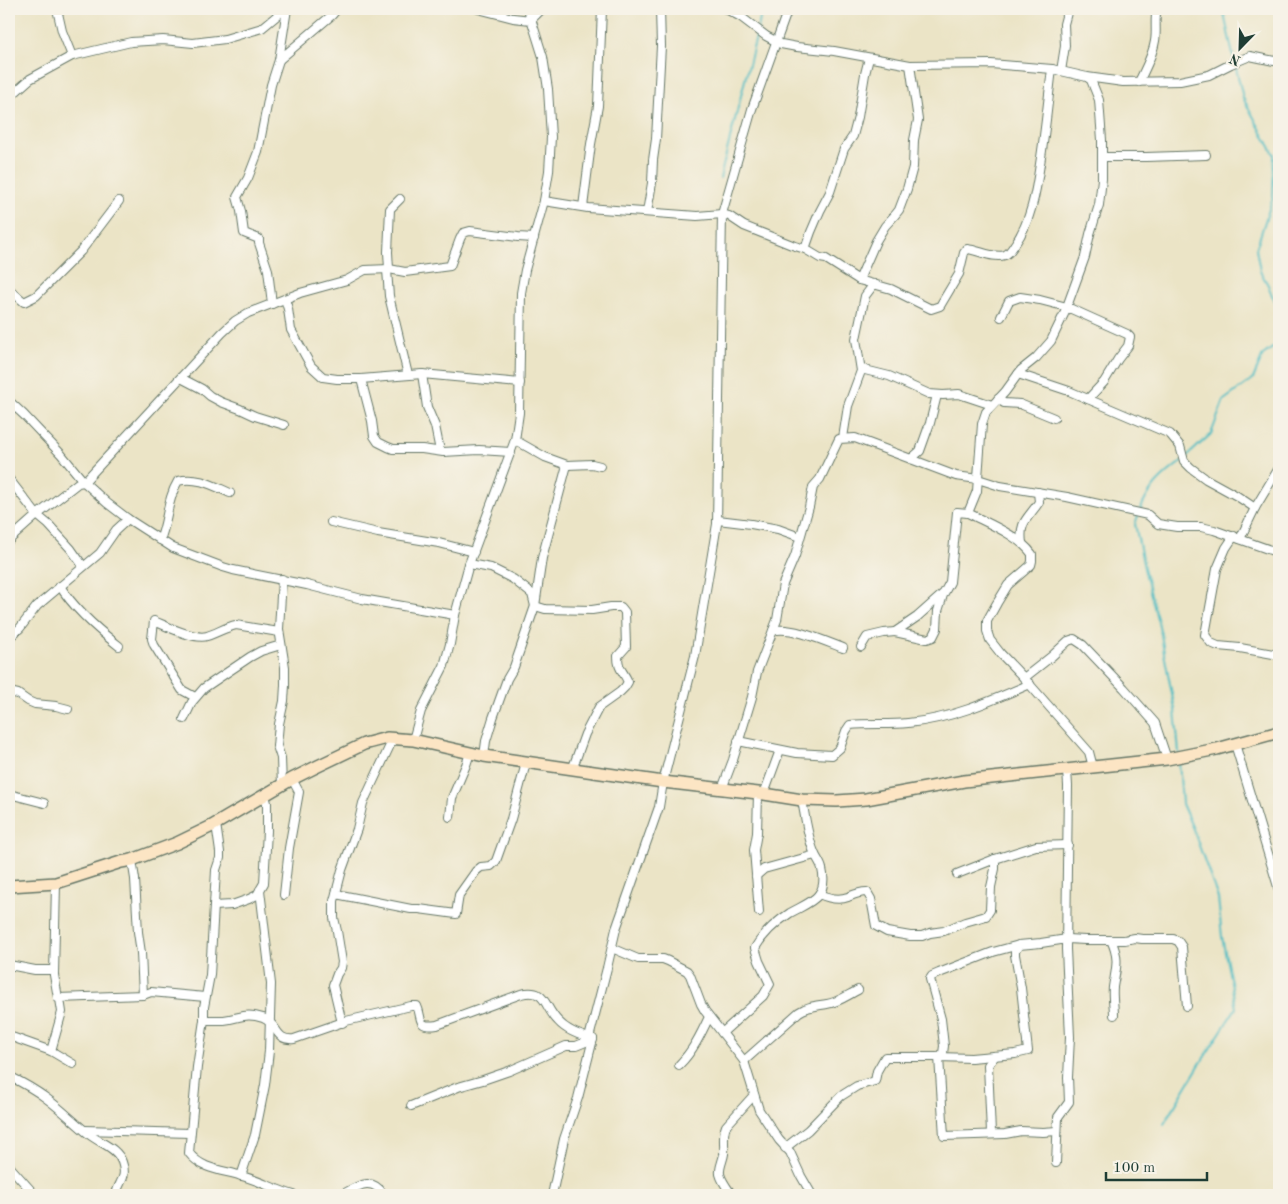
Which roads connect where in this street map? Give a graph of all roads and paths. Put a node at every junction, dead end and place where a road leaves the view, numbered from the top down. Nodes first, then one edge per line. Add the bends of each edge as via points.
1 (57, 9) edge
2 (286, 9) edge
3 (337, 9) edge
4 (359, 9) edge
5 (369, 9) edge
6 (478, 9) edge
7 (528, 9) edge
8 (542, 9) edge
9 (602, 9) edge
10 (660, 9) edge
11 (726, 9) edge
12 (788, 9) edge
13 (1068, 9) edge
14 (1157, 9) edge
15 (531, 20) junction
16 (775, 42) junction
17 (72, 56) junction
18 (869, 58) junction
19 (279, 60) junction
20 (1279, 60) edge
21 (910, 65) junction
22 (1052, 69) junction
23 (1061, 71) junction
24 (1087, 78) junction
25 (1139, 82) junction
26 (9, 101) edge
27 (1206, 155) dead end
28 (1102, 157) junction
29 (400, 198) dead end
30 (544, 201) junction
31 (118, 202) dead end
32 (583, 207) junction
33 (647, 212) junction
34 (722, 214) junction
35 (534, 238) junction
36 (805, 249) junction
37 (388, 269) junction
38 (860, 280) junction
39 (874, 284) junction
40 (9, 289) edge
41 (285, 299) junction
42 (272, 304) junction
43 (1067, 307) junction
44 (1001, 317) dead end
45 (861, 369) junction
46 (422, 374) junction
47 (1018, 374) junction
48 (408, 375) junction
49 (182, 378) junction
50 (361, 379) junction
51 (520, 383) junction
52 (937, 395) junction
53 (998, 399) junction
54 (1088, 399) junction
55 (9, 401) edge
56 (992, 406) junction
57 (1054, 418) dead end
58 (284, 425) dead end
59 (843, 438) junction
60 (515, 440) junction
61 (440, 451) junction
62 (511, 452) junction
63 (911, 459) junction
64 (567, 465) junction
65 (600, 466) dead end
66 (1279, 468) edge
67 (9, 479) edge
68 (978, 479) junction
69 (81, 482) junction
70 (1038, 492) junction
71 (230, 493) dead end
72 (1255, 508) junction
73 (968, 514) junction
74 (37, 515) junction
75 (128, 519) junction
76 (718, 520) junction
77 (332, 522) dead end
78 (800, 537) junction
79 (1237, 538) junction
80 (9, 540) edge
81 (160, 540) junction
82 (1022, 543) junction
83 (474, 552) junction
84 (1279, 553) edge
85 (469, 564) junction
86 (83, 566) junction
87 (282, 579) junction
88 (60, 586) junction
89 (944, 593) junction
90 (535, 606) junction
91 (455, 616) junction
92 (773, 631) junction
93 (280, 632) junction
94 (895, 632) junction
95 (9, 638) edge
96 (281, 645) junction
97 (118, 646) dead end
98 (861, 647) dead end
99 (843, 648) dead end
100 (1279, 655) edge
101 (1027, 681) junction
102 (9, 692) edge
103 (195, 697) junction
104 (68, 709) dead end
105 (184, 719) dead end
106 (1279, 732) edge
107 (393, 739) junction
108 (412, 740) junction
109 (738, 741) junction
110 (1235, 744) junction
111 (780, 750) junction
112 (470, 753) junction
113 (484, 756) junction
114 (1170, 759) junction
115 (526, 763) junction
116 (1093, 767) junction
117 (572, 770) junction
118 (1067, 770) junction
119 (287, 782) junction
120 (663, 782) junction
121 (722, 790) junction
122 (9, 794) edge
123 (761, 794) junction
124 (264, 795) junction
125 (802, 800) junction
126 (44, 803) dead end
127 (450, 817) dead end
128 (216, 824) junction
129 (1068, 845) junction
130 (815, 855) junction
131 (995, 859) junction
132 (132, 860) junction
133 (957, 874) dead end
134 (756, 876) junction
135 (56, 883) junction
136 (9, 886) edge
137 (260, 890) junction
138 (1279, 890) edge
139 (336, 894) junction
140 (820, 894) junction
141 (284, 895) dead end
142 (214, 906) junction
143 (759, 912) dead end
144 (1066, 939) junction
145 (1111, 940) junction
146 (1019, 945) junction
147 (612, 948) junction
148 (9, 965) edge
149 (54, 970) junction
150 (858, 990) dead end
151 (143, 996) junction
152 (205, 997) junction
153 (60, 999) junction
154 (1187, 1006) dead end
155 (1114, 1015) dead end
156 (710, 1017) junction
157 (204, 1020) junction
158 (270, 1021) junction
159 (342, 1023) junction
160 (722, 1033) junction
161 (9, 1036) edge
162 (591, 1038) junction
163 (51, 1051) junction
164 (995, 1056) junction
165 (939, 1057) junction
166 (744, 1061) junction
167 (73, 1064) dead end
168 (680, 1064) dead end
169 (9, 1076) edge
170 (754, 1095) junction
171 (411, 1106) dead end
172 (85, 1130) junction
173 (1057, 1131) junction
174 (190, 1133) junction
175 (991, 1133) junction
176 (785, 1148) junction
177 (1056, 1163) dead end
178 (9, 1164) edge
179 (241, 1176) junction
180 (35, 1195) edge
181 (116, 1195) edge
182 (294, 1195) edge
183 (341, 1195) edge
184 (384, 1195) edge
185 (552, 1195) edge
186 (732, 1195) edge
187 (812, 1195) edge

1 - 17 street
2 - 17 street via 262,28 225,39 193,43 163,40 131,42
2 - 19 street
3 - 19 street
4 - 5 street
6 - 15 street
7 - 15 street
8 - 15 street
9 - 32 street via 598,106
10 - 33 street via 662,46
11 - 16 street
12 - 16 street
13 - 23 street
14 - 25 street via 1156,40
15 - 30 street via 543,58 548,89 550,145
16 - 18 street
16 - 34 street
17 - 26 street via 30,79
18 - 21 street
18 - 36 street via 853,136 844,149 830,192
19 - 42 street via 258,152 237,197 244,233 259,239 268,270
20 - 25 street via 1250,56 1209,75
21 - 22 street via 991,64
21 - 38 street via 918,120 913,167 899,210 876,240
22 - 23 street
22 - 39 street via 1043,145 1028,220 1010,252 996,256 967,250 959,274 940,306 931,309
23 - 24 street
24 - 25 street
24 - 28 street via 1091,80 1099,100
27 - 28 street
28 - 43 street via 1099,205
29 - 37 street via 390,208
30 - 32 street
30 - 35 street
31 - 40 street via 81,251 36,296 24,302
32 - 33 street
33 - 34 street via 697,216
34 - 36 street via 744,226
34 - 76 street
35 - 37 street via 470,231 463,233 450,266 405,272
35 - 51 street via 521,293
36 - 38 street
37 - 41 street via 365,270 347,280
37 - 48 street via 389,296
38 - 39 street
39 - 45 street via 865,296 856,339
41 - 42 street
41 - 50 street via 291,330 311,366 324,377
42 - 49 street via 235,321
43 - 44 street via 1020,297 1009,301
43 - 47 street via 1051,341
43 - 54 street via 1130,337 1128,346 1104,382
45 - 52 street
45 - 59 street via 848,406
46 - 48 street
46 - 51 street
46 - 61 street via 427,407
47 - 53 street
47 - 54 street
48 - 50 street
49 - 58 street via 221,402
49 - 69 street
50 - 61 street via 378,442 393,449
51 - 60 street
52 - 56 street via 959,394
52 - 63 street via 920,451
53 - 56 street
53 - 57 street
54 - 72 street via 1170,434 1191,468
55 - 69 street via 79,474
56 - 68 street via 982,424
59 - 63 street via 855,438
59 - 78 street via 813,487
60 - 62 street
60 - 64 street
61 - 62 street
62 - 83 street
63 - 68 street via 956,476
64 - 65 street
64 - 90 street via 542,558
66 - 72 street
67 - 74 street
68 - 70 street
68 - 73 street via 977,492
69 - 74 street
69 - 75 street
70 - 79 street via 1148,515 1166,526 1201,527
70 - 82 street via 1039,502 1024,522
71 - 81 street via 202,481 178,481
72 - 79 street
73 - 82 street
73 - 89 street via 957,512 950,582
74 - 80 street
74 - 86 street
75 - 81 street
75 - 86 street via 100,553
76 - 78 street via 760,525
76 - 120 street via 695,656
77 - 83 street
78 - 92 street via 783,584
79 - 84 street
79 - 100 street via 1226,548 1217,570 1204,635 1218,646
81 - 87 street via 222,567
82 - 101 street via 1032,554 1032,561 1008,585 987,621 986,631 1001,654
83 - 85 street
85 - 90 street via 491,568 513,579 532,594
85 - 91 street
86 - 88 street
87 - 91 street via 362,599
87 - 93 street
88 - 95 street
88 - 97 street via 72,603
89 - 94 street
89 - 94 street via 933,637 927,639
90 - 113 street via 493,718
90 - 117 street via 592,610 621,607 625,612 626,647 618,656 618,667 628,682 620,692 598,707
91 - 108 street via 444,666 421,711
92 - 99 street via 785,630
92 - 109 street via 757,672
93 - 96 street
93 - 103 street via 236,625 199,637 154,621 154,645 182,690
94 - 98 street via 867,637
96 - 103 street via 250,657
96 - 119 street via 284,701 277,746
101 - 111 street via 990,701 934,719 850,725 840,748 832,755
101 - 114 street via 1068,641 1078,640 1154,723
101 - 116 street via 1089,752
102 - 104 street via 35,704
103 - 105 street
106 - 110 street
107 - 108 street
107 - 119 street via 364,744
107 - 139 street via 363,803
108 - 112 street
109 - 111 street
109 - 121 street
110 - 114 street
110 - 138 street
111 - 123 street
112 - 113 street
112 - 127 street via 452,798
113 - 115 street
114 - 116 street
115 - 117 street
115 - 139 street via 496,861 476,871 459,895 456,914
116 - 118 street
117 - 120 street
118 - 125 street via 964,782 866,799
118 - 129 street
119 - 124 street
119 - 141 street via 299,792
120 - 121 street
120 - 147 street via 659,807
121 - 123 street
122 - 126 street
123 - 125 street
123 - 134 street via 754,850
124 - 128 street
124 - 137 street via 267,831 264,884
125 - 130 street
128 - 132 street
128 - 142 street via 220,858
129 - 131 street via 1036,846
129 - 144 street
130 - 134 street via 764,869
130 - 140 street via 822,870
131 - 133 street
131 - 140 street via 990,910 986,916 922,936 887,932 876,926 868,892 830,899
132 - 135 street
132 - 151 street
134 - 143 street
135 - 136 street
135 - 149 street
137 - 142 street via 257,895 241,902
137 - 158 street via 271,984
139 - 159 street via 334,918 342,962 333,985
140 - 160 street via 763,935 755,948 770,984 763,996
142 - 152 street via 210,975
144 - 145 street
144 - 146 street
144 - 173 street via 1069,1102 1058,1117
145 - 154 street via 1178,941 1182,947
145 - 155 street via 1117,953
146 - 164 street via 1015,955 1028,1051
146 - 165 street via 932,976 944,1046
147 - 156 street via 638,959 662,959 687,971
147 - 162 street
148 - 149 street
149 - 153 street
150 - 166 street via 828,1004 805,1008
151 - 152 street via 151,992
151 - 153 street
152 - 157 street
153 - 163 street via 62,1012
156 - 160 street
156 - 168 street via 694,1048
157 - 158 street via 225,1020 249,1014
157 - 174 street
158 - 159 street via 278,1034 287,1040
158 - 179 street via 265,1085 255,1135
159 - 162 street via 417,1006 423,1024 437,1025 532,992 541,996 566,1029
160 - 166 street
161 - 163 street
162 - 171 street
162 - 185 street
163 - 167 street
164 - 165 street
164 - 175 street via 988,1065
165 - 175 street via 944,1136
165 - 176 street via 885,1057 875,1081 857,1086 841,1096
166 - 170 street
169 - 172 street via 45,1097
170 - 176 street via 759,1110
170 - 186 street via 724,1128 720,1174
172 - 174 street
172 - 181 street via 117,1153 121,1161 124,1179
173 - 175 street
173 - 177 street
174 - 179 street via 189,1153 194,1160 212,1169
176 - 187 street
178 - 180 street
179 - 182 street
183 - 184 street via 361,1184 370,1184

